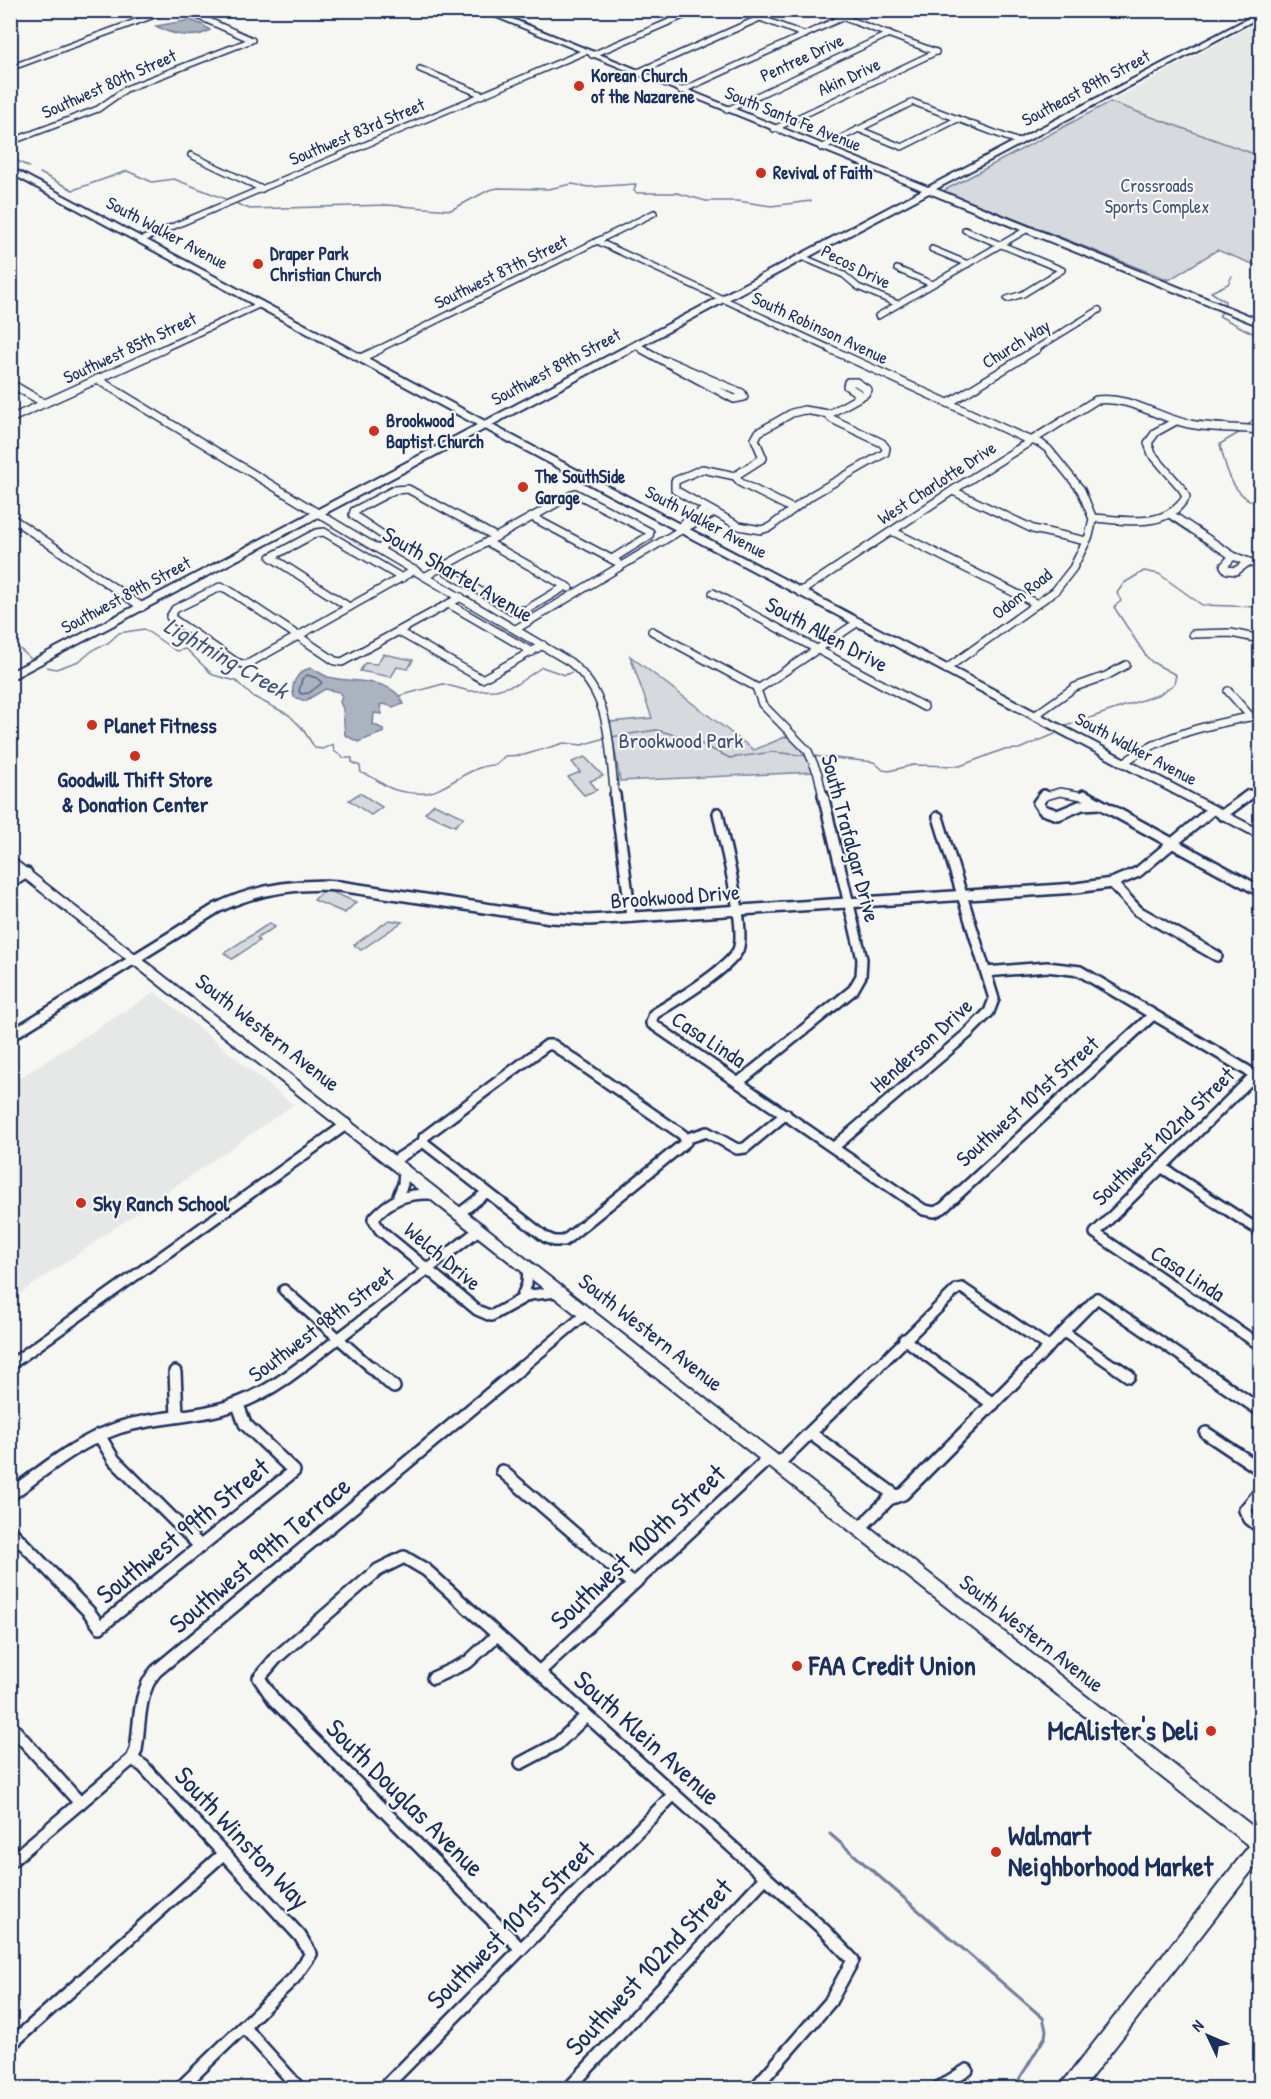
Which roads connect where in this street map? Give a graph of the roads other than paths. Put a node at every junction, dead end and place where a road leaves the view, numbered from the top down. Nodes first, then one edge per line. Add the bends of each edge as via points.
1 (168, 10) edge
2 (184, 10) edge
3 (482, 10) edge
4 (697, 10) edge
5 (739, 10) edge
6 (823, 10) edge
7 (859, 10) edge
8 (1242, 10) edge
9 (196, 12) edge
10 (1259, 14) edge
11 (760, 18) junction
12 (843, 18) junction
13 (889, 34) junction
14 (805, 35) junction
15 (584, 52) junction
16 (592, 55) junction
17 (10, 68) edge
18 (420, 69) dead end
19 (636, 73) junction
20 (681, 91) junction
21 (483, 95) junction
22 (727, 110) junction
23 (958, 119) junction
24 (774, 129) junction
25 (855, 131) junction
26 (11, 142) edge
27 (1019, 142) junction
28 (824, 149) junction
29 (191, 155) dead end
30 (10, 169) edge
31 (262, 189) junction
32 (927, 191) junction
33 (654, 213) dead end
34 (965, 230) dead end
35 (1029, 231) junction
36 (141, 240) junction
37 (597, 241) junction
38 (1001, 245) junction
39 (932, 249) dead end
40 (802, 257) junction
41 (968, 264) junction
42 (897, 269) dead end
43 (932, 284) junction
44 (723, 299) junction
45 (1007, 299) dead end
46 (261, 304) junction
47 (898, 304) junction
48 (1099, 310) dead end
49 (878, 316) dead end
50 (1260, 323) edge
51 (636, 345) junction
52 (361, 358) junction
53 (689, 372) junction
54 (98, 379) junction
55 (10, 383) edge
56 (857, 397) dead end
57 (44, 403) junction
58 (949, 403) junction
59 (827, 414) junction
60 (10, 418) edge
61 (1176, 421) junction
62 (484, 424) junction
63 (1260, 430) edge
64 (1031, 440) junction
65 (735, 476) junction
66 (953, 491) junction
67 (706, 509) junction
68 (793, 509) junction
69 (320, 513) junction
70 (714, 513) junction
71 (1170, 514) junction
72 (10, 517) edge
73 (532, 517) junction
74 (1093, 518) junction
75 (681, 530) junction
76 (892, 531) junction
77 (496, 537) junction
78 (1086, 541) junction
79 (487, 542) junction
80 (379, 549) junction
81 (1233, 556) junction
82 (612, 559) junction
83 (1248, 562) junction
84 (1260, 565) edge
85 (622, 566) junction
86 (441, 568) junction
87 (415, 570) junction
88 (426, 576) junction
89 (402, 578) junction
90 (566, 586) junction
91 (577, 592) junction
92 (800, 592) junction
93 (713, 593) dead end
94 (461, 597) junction
95 (449, 604) junction
96 (1037, 604) junction
97 (142, 607) junction
98 (349, 607) junction
99 (858, 622) junction
100 (516, 629) junction
101 (652, 631) dead end
102 (399, 632) junction
103 (1192, 634) dead end
104 (297, 636) junction
105 (1260, 639) edge
106 (543, 645) junction
107 (817, 650) junction
108 (532, 652) junction
109 (1126, 665) dead end
110 (946, 669) junction
111 (10, 677) edge
112 (758, 689) junction
113 (1228, 691) dead end
114 (924, 707) dead end
115 (1260, 715) edge
116 (1034, 716) junction
117 (1251, 717) junction
118 (1123, 763) junction
119 (1260, 791) edge
120 (1100, 804) junction
121 (1217, 812) junction
122 (718, 813) dead end
123 (938, 817) dead end
124 (1260, 835) edge
125 (1173, 843) junction
126 (10, 860) edge
127 (27, 873) junction
128 (10, 883) edge
129 (1112, 883) junction
130 (1260, 891) edge
131 (961, 895) junction
132 (849, 903) junction
133 (736, 910) junction
134 (631, 917) junction
135 (1218, 956) dead end
136 (135, 958) junction
137 (986, 972) junction
138 (1153, 1016) junction
139 (10, 1036) edge
140 (1258, 1072) edge
141 (739, 1082) junction
142 (786, 1114) junction
143 (347, 1124) junction
144 (685, 1140) junction
145 (423, 1142) junction
146 (834, 1147) junction
147 (399, 1165) junction
148 (1161, 1167) junction
149 (486, 1193) junction
150 (436, 1194) junction
151 (398, 1196) junction
152 (928, 1212) joint
153 (460, 1213) junction
154 (480, 1229) junction
155 (1260, 1231) edge
156 (1095, 1233) joint
157 (528, 1266) junction
158 (428, 1269) junction
159 (284, 1290) dead end
160 (561, 1292) junction
161 (522, 1296) junction
162 (587, 1313) junction
163 (1064, 1332) junction
164 (338, 1338) junction
165 (904, 1339) junction
166 (1260, 1345) edge
167 (1049, 1347) junction
168 (10, 1365) edge
169 (175, 1372) dead end
170 (1129, 1377) dead end
171 (394, 1387) dead end
172 (993, 1404) junction
173 (238, 1405) junction
174 (1260, 1410) edge
175 (177, 1416) junction
176 (810, 1433) junction
177 (1206, 1433) dead end
178 (99, 1435) junction
179 (774, 1460) junction
180 (1260, 1469) edge
181 (502, 1471) dead end
182 (1260, 1492) edge
183 (10, 1496) edge
184 (896, 1497) junction
185 (1260, 1527) edge
186 (860, 1528) junction
187 (10, 1530) edge
188 (201, 1546) junction
189 (633, 1584) junction
190 (497, 1635) junction
191 (538, 1672) junction
192 (259, 1678) joint
193 (433, 1678) dead end
194 (586, 1716) junction
195 (10, 1725) edge
196 (132, 1759) junction
197 (521, 1763) dead end
198 (674, 1795) junction
199 (80, 1803) junction
200 (1260, 1845) edge
201 (223, 1854) junction
202 (10, 1862) edge
203 (764, 1879) junction
204 (521, 1949) junction
205 (244, 2027) junction
206 (10, 2045) edge
207 (967, 2070) dead end
208 (180, 2088) edge
209 (299, 2088) edge
210 (384, 2088) edge
211 (569, 2088) edge
212 (755, 2088) edge
213 (938, 2088) edge
214 (1071, 2088) edge

1 - 17 street
2 - 9 street
3 - 15 main road, South Santa Fe Avenue
4 - 16 street
5 - 11 street
6 - 12 street
7 - 12 street
8 - 10 main road
9 - 26 street, Southwest 80th Street via 252,40 126,89 98,109
10 - 27 main road, Southeast 89th Street
11 - 14 street
11 - 19 street
12 - 13 street
12 - 14 street
13 - 22 street, Pentree Drive
13 - 24 street, Akin Drive via 936,52
14 - 20 street
15 - 16 main road, South Santa Fe Avenue
15 - 21 street, Southwest 83rd Street
16 - 19 main road, South Santa Fe Avenue
18 - 21 street
19 - 20 main road, South Santa Fe Avenue
20 - 22 main road, South Santa Fe Avenue
21 - 31 street, Southwest 83rd Street
22 - 24 main road, South Santa Fe Avenue
23 - 25 street via 902,147
23 - 25 street via 913,102
23 - 27 street
24 - 28 main road, South Santa Fe Avenue
25 - 28 street via 844,141
27 - 32 main road, Southeast 89th Street
28 - 32 main road, South Santa Fe Avenue
29 - 31 street
30 - 36 main road, South Walker Avenue
31 - 36 street, Southwest 83rd Street
32 - 35 main road, South Santa Fe Avenue
32 - 40 main road, Southwest 89th Street
33 - 37 street, Southwest 87th Street
34 - 38 street
35 - 38 street
35 - 50 main road, South Santa Fe Avenue
36 - 46 main road, South Walker Avenue
37 - 44 street, South Robinson Avenue
37 - 52 street, Southwest 87th Street
38 - 41 street
38 - 45 street via 1062,270 1023,294
39 - 41 street
40 - 44 main road, Southwest 89th Street
40 - 47 street, Pecos Drive
41 - 43 street
42 - 43 street
43 - 47 street
44 - 51 main road, Southwest 89th Street
44 - 58 street, South Robinson Avenue
46 - 52 main road, South Walker Avenue
46 - 54 street, Southwest 85th Street
47 - 49 street
48 - 58 street, Church Way
51 - 53 street
51 - 62 main road, Southwest 89th Street
52 - 62 main road, South Walker Avenue
53 - 53 street via 734,399 744,397 742,393
54 - 57 street, Southwest 85th Street
54 - 69 street, South Shartel Avenue
55 - 57 street
56 - 59 street
57 - 60 street, Southwest 85th Street
58 - 64 street, South Robinson Avenue
59 - 65 street via 796,411 759,432 755,439 763,458
59 - 68 street via 880,441 887,450 880,458
61 - 63 street
61 - 64 street, West Charlotte Drive via 1127,400 1109,398 1092,401
61 - 71 street via 1156,432 1148,443 1152,454 1185,494 1184,502
62 - 69 main road, Southwest 89th Street
62 - 75 main road, South Walker Avenue
64 - 66 street, West Charlotte Drive
64 - 74 street via 1048,449 1060,462 1080,490
65 - 67 street via 698,469 679,478 673,486 679,494
65 - 68 street via 741,483
66 - 76 street, West Charlotte Drive
66 - 78 street via 1033,529
67 - 70 street
67 - 75 street via 684,523
68 - 70 street via 761,530 744,528
69 - 80 street, South Shartel Avenue
69 - 97 main road, Southwest 89th Street
70 - 75 street
71 - 74 street via 1146,520
71 - 81 street
72 - 97 street
73 - 77 street
73 - 82 street
73 - 82 street via 575,493 650,532
74 - 78 street, Odom Road
75 - 85 street
75 - 92 main road, South Walker Avenue
76 - 92 street, West Charlotte Drive
76 - 96 street
77 - 79 street
77 - 80 street via 408,489 399,488 354,511 353,515 390,540
78 - 96 street, Odom Road via 1062,584
79 - 86 street
79 - 90 street
80 - 87 street, South Shartel Avenue
81 - 83 street
81 - 83 street via 1224,566 1227,570 1236,571
82 - 85 street
83 - 84 street
85 - 91 street
86 - 88 street
86 - 90 street via 513,611 526,610
87 - 88 street, South Shartel Avenue
87 - 89 street
88 - 94 street, South Shartel Avenue
89 - 98 street
89 - 98 street via 324,532 316,532 271,557
90 - 91 street
91 - 100 street
92 - 99 main road, South Walker Avenue
93 - 107 street, South Allen Drive
94 - 95 street
94 - 100 street, South Shartel Avenue
95 - 102 street
95 - 108 street
96 - 110 street, Odom Road
97 - 111 main road, Southwest 89th Street
98 - 104 street
99 - 107 street
99 - 110 main road, South Walker Avenue
100 - 106 street, South Shartel Avenue
101 - 112 street
102 - 104 street via 342,662
102 - 108 street via 482,679
103 - 105 street via 1231,633
104 - 104 street via 243,664 170,614 220,587
106 - 108 street
106 - 134 street, South Shartel Avenue via 574,664 601,700
107 - 112 street
107 - 114 street, South Allen Drive
109 - 116 street via 1075,687
110 - 116 main road, South Walker Avenue
112 - 132 street, South Trafalgar Drive via 762,704 806,746 815,761
113 - 117 street
115 - 117 street
116 - 118 main road, South Walker Avenue
117 - 118 street via 1151,744
118 - 121 main road, South Walker Avenue
119 - 121 street
120 - 120 street via 1081,794 1066,792 1047,794 1038,803 1043,810 1058,815 1082,804
120 - 125 street
121 - 124 main road, South Walker Avenue
121 - 125 street, Brookwood Drive
122 - 133 street, Casa Linda
123 - 131 street, Henderson Drive
125 - 129 street, Brookwood Drive via 1138,872
125 - 130 street
126 - 127 main road, South Western Avenue
127 - 128 street
127 - 136 main road, South Western Avenue
129 - 131 street, Brookwood Drive
129 - 135 street via 1138,910
131 - 132 street, Brookwood Drive
131 - 137 street, Henderson Drive
132 - 133 street, Brookwood Drive
132 - 141 street, South Trafalgar Drive via 863,967 857,984
133 - 134 street, Brookwood Drive
133 - 141 street, Casa Linda via 741,936 735,956 651,1020 656,1028
134 - 136 street, Brookwood Drive via 551,918 339,886 294,885 256,891 225,903
136 - 139 street, Brookwood Drive
136 - 143 main road, South Western Avenue
137 - 138 street via 1047,967 1080,971
137 - 146 street, Henderson Drive via 994,999 989,1012
138 - 140 street
138 - 152 street, Southwest 101st Street via 943,1208
140 - 148 street, Southwest 102nd Street
141 - 142 street, Casa Linda
142 - 144 street via 744,1148 737,1149 707,1132
142 - 146 street, Casa Linda
143 - 147 main road, South Western Avenue
143 - 168 street
144 - 145 street via 553,1045 547,1045 424,1137
144 - 149 street via 677,1151 564,1241 545,1237
145 - 147 street
145 - 149 street
146 - 152 street, Casa Linda
147 - 150 main road, South Western Avenue
147 - 151 street, Welch Drive via 403,1184
148 - 155 street
148 - 156 street, Southwest 102nd Street
149 - 153 street
150 - 151 street, Welch Drive via 415,1192
150 - 153 main road, South Western Avenue
151 - 158 street, Welch Drive via 373,1219 380,1230
153 - 154 main road, South Western Avenue
154 - 157 main road, South Western Avenue
154 - 158 street, Southwest 98th Street
156 - 166 street, Casa Linda
157 - 160 main road, South Western Avenue
157 - 161 street
158 - 161 street, Welch Drive via 477,1310 491,1316
158 - 164 street, Southwest 98th Street
159 - 164 street
160 - 161 street, Welch Drive via 541,1291
160 - 162 main road, South Western Avenue
162 - 179 main road, South Western Avenue
162 - 196 street, Southwest 99th Terrace via 156,1671 145,1685
163 - 167 street
163 - 170 street
163 - 174 street via 1097,1298
164 - 171 street
164 - 173 street, Southwest 98th Street via 275,1387
165 - 167 street, Southwest 100th Street via 957,1288 962,1288
165 - 172 street
165 - 176 street, Southwest 100th Street
167 - 172 street
169 - 175 street
172 - 184 street
173 - 175 street, Southwest 98th Street
173 - 188 street, Southwest 99th Street via 245,1424 294,1471
175 - 178 street, Southwest 98th Street
176 - 179 street, Southwest 100th Street
176 - 184 street
177 - 180 street
178 - 183 street, Southwest 98th Street
178 - 188 street via 114,1460
179 - 186 main road, South Western Avenue
179 - 189 street, Southwest 100th Street
181 - 189 street
182 - 185 street via 1245,1510
184 - 186 street via 889,1499
186 - 200 main road, South Western Avenue
187 - 188 street, Southwest 99th Street via 100,1627
189 - 191 street, Southwest 100th Street
190 - 191 street, South Klein Avenue
190 - 192 street, South Klein Avenue via 426,1570 404,1557 378,1570 277,1657
190 - 193 street via 468,1662
191 - 194 street, South Klein Avenue
192 - 204 street, South Douglas Avenue via 274,1700
194 - 197 street via 557,1744
194 - 198 street, South Klein Avenue
195 - 199 street
196 - 199 street
196 - 201 street, South Winston Way via 143,1766
198 - 203 street, South Klein Avenue
198 - 204 street, Southwest 101st Street
199 - 202 street
200 - 214 main road
201 - 205 street, South Winston Way via 300,1936 311,1954 294,1978
201 - 206 street
203 - 211 street, Southwest 102nd Street
203 - 212 street, South Klein Avenue via 853,1960 830,2002
204 - 210 street, Southwest 101st Street
205 - 208 street
205 - 209 street
207 - 213 street

